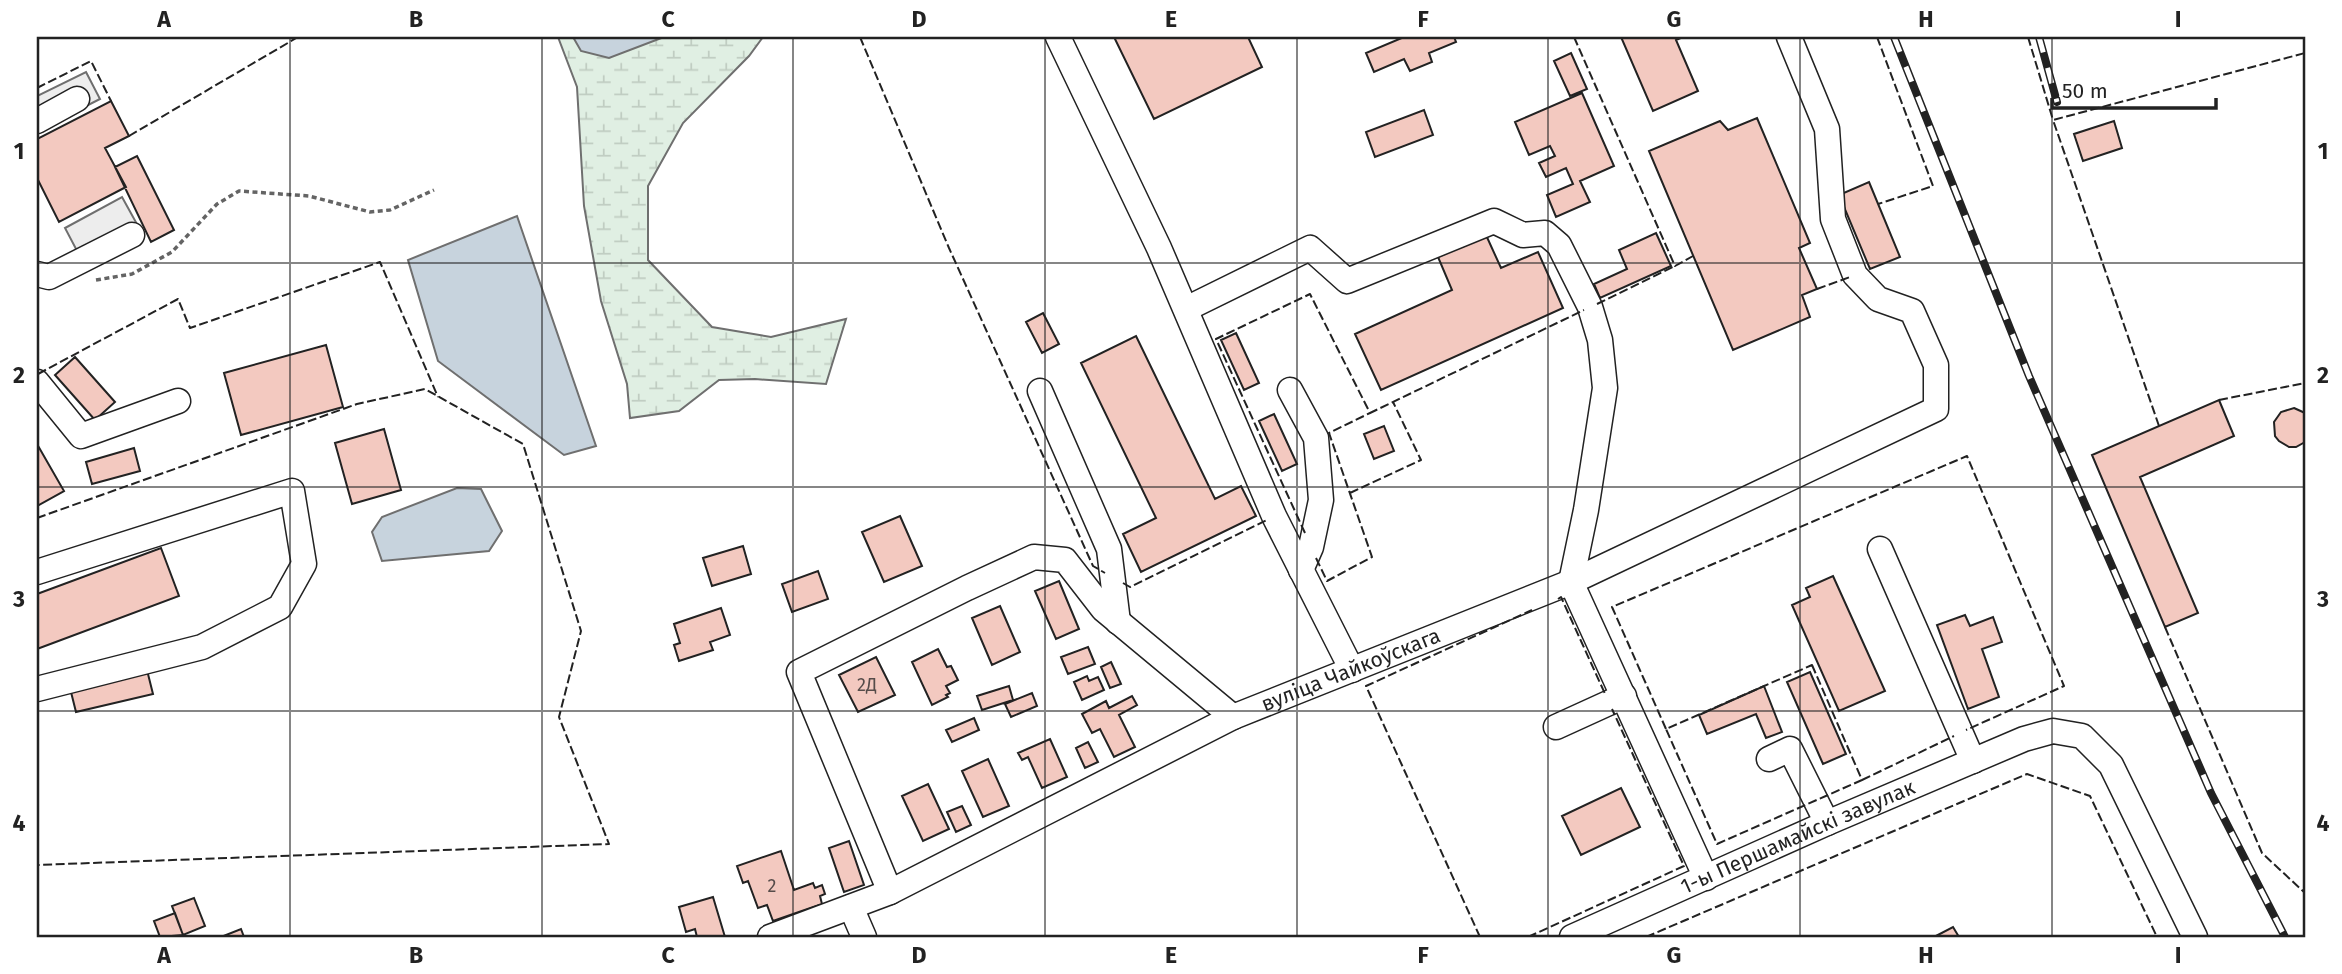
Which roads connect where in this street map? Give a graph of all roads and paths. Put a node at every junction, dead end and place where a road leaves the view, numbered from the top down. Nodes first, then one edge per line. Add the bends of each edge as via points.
1 (1058, 37) edge
2 (1789, 37) edge
3 (77, 99) dead end
4 (37, 121) edge
5 (434, 190) dead end
6 (132, 234) dead end
7 (37, 274) edge
8 (87, 282) dead end
9 (1185, 309) junction
10 (37, 382) edge
11 (1290, 390) dead end
12 (1040, 391) dead end
13 (178, 401) dead end
14 (1880, 549) dead end
15 (1301, 569) junction
16 (37, 572) edge
17 (1571, 582) junction
18 (1118, 622) junction
19 (1352, 670) junction
20 (37, 690) edge
21 (1624, 696) junction
22 (1233, 717) junction
23 (1556, 727) dead end
24 (1769, 759) dead end
25 (1973, 761) junction
26 (1827, 823) junction
27 (1706, 878) junction
28 (890, 891) junction
29 (851, 907) junction
30 (770, 937) edge
31 (864, 937) edge
32 (1572, 937) edge
33 (2195, 937) edge

1 - 9 street
2 - 17 street, вуліца Чайкоўскага via 1827,129 1833,219 1855,275 1878,299 1912,311 1936,365 1936,409
3 - 4 street
5 - 8 path via 390,210 370,212 309,195 239,191 217,204 172,252 132,274
6 - 7 street via 49,277
9 - 15 street
9 - 17 street via 1310,248 1347,281 1494,221 1523,235 1545,233 1559,245 1590,307 1600,340 1605,388
10 - 13 street via 81,436
11 - 15 street via 1316,438 1321,500
12 - 18 street via 1109,549
14 - 25 street
15 - 19 street
16 - 20 street via 292,491 304,565 280,607 202,647
17 - 19 street, вуліца Чайкоўскага
17 - 21 street
18 - 22 street
18 - 28 street via 1102,609 1065,560 1034,557 799,672
19 - 22 street, вуліца Чайкоўскага
21 - 23 street
21 - 27 street
22 - 28 street, вуліца Чайкоўскага
24 - 26 street via 1790,749
25 - 26 street, 1-ы Першамайскі завулак
25 - 33 street, 1-ы Першамайскі завулак via 2053,731 2082,736 2111,765
26 - 27 street, 1-ы Першамайскі завулак
27 - 32 street, 1-ы Першамайскі завулак
28 - 29 street, вуліца Чайкоўскага
29 - 30 street, вуліца Чайкоўскага
29 - 31 street

